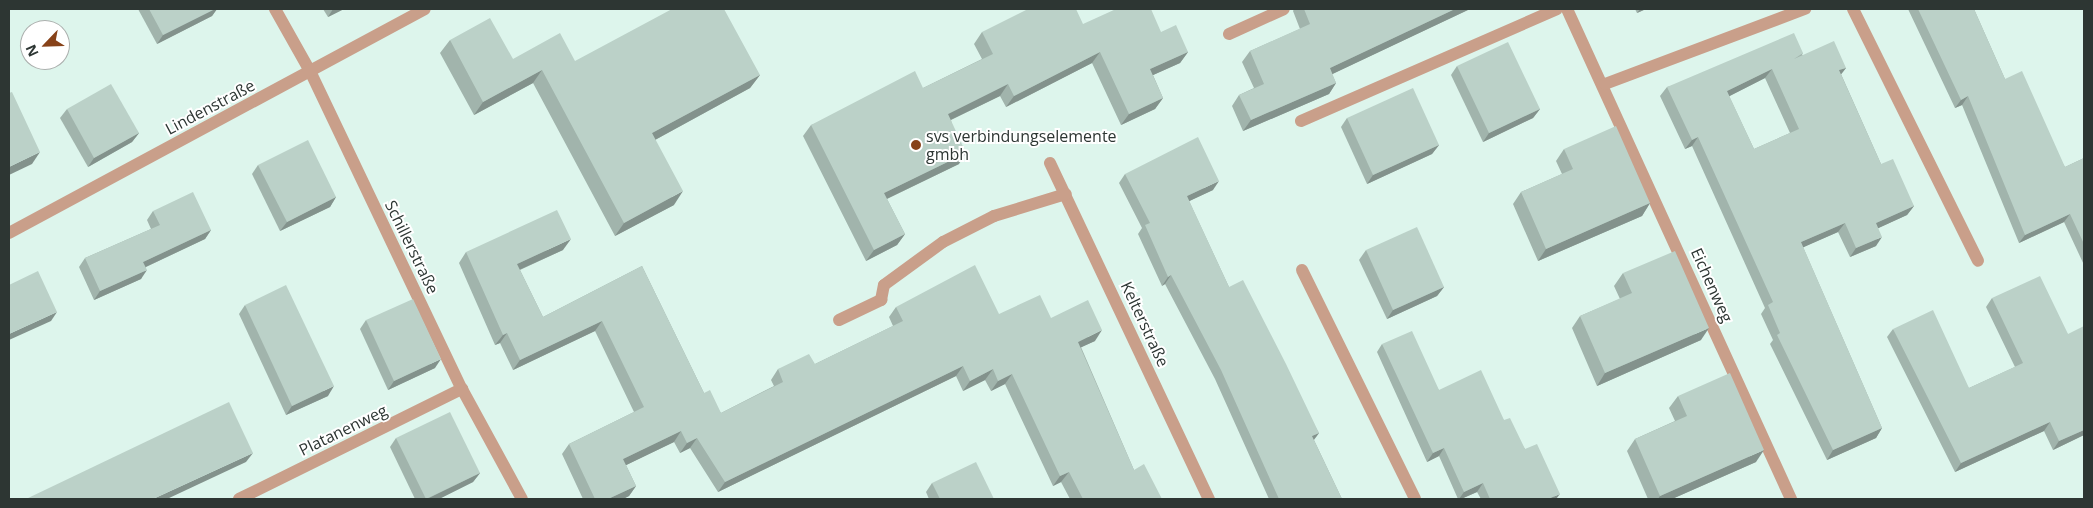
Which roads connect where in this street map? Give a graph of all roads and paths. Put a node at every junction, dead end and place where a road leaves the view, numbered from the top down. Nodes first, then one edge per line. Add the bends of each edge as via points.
1 (275, 9) edge
2 (426, 9) edge
3 (1284, 9) edge
4 (1557, 9) edge
5 (1567, 9) edge
6 (1805, 9) edge
7 (1853, 9) edge
8 (1229, 34) dead end
9 (310, 71) junction
10 (1605, 84) junction
11 (1300, 121) dead end
12 (1050, 163) dead end
13 (1066, 194) junction
14 (9, 233) edge
15 (1978, 261) dead end
16 (1302, 270) dead end
17 (839, 320) dead end
18 (462, 389) junction
19 (239, 499) edge
20 (522, 499) edge
21 (1209, 499) edge
22 (1415, 499) edge
23 (1791, 499) edge

1 - 9 street, Schillerstraße
2 - 9 street, Lindenstraße
3 - 8 street
4 - 11 street
5 - 10 street, Eichenweg
6 - 10 street
7 - 15 street
9 - 14 street, Lindenstraße
9 - 18 street, Schillerstraße
10 - 23 street, Eichenweg
12 - 13 street, Kelterstraße
13 - 17 street via 994,216 943,242 884,285 881,300
13 - 21 street, Kelterstraße
16 - 22 street
18 - 19 street, Platanenweg
18 - 20 street, Schillerstraße

